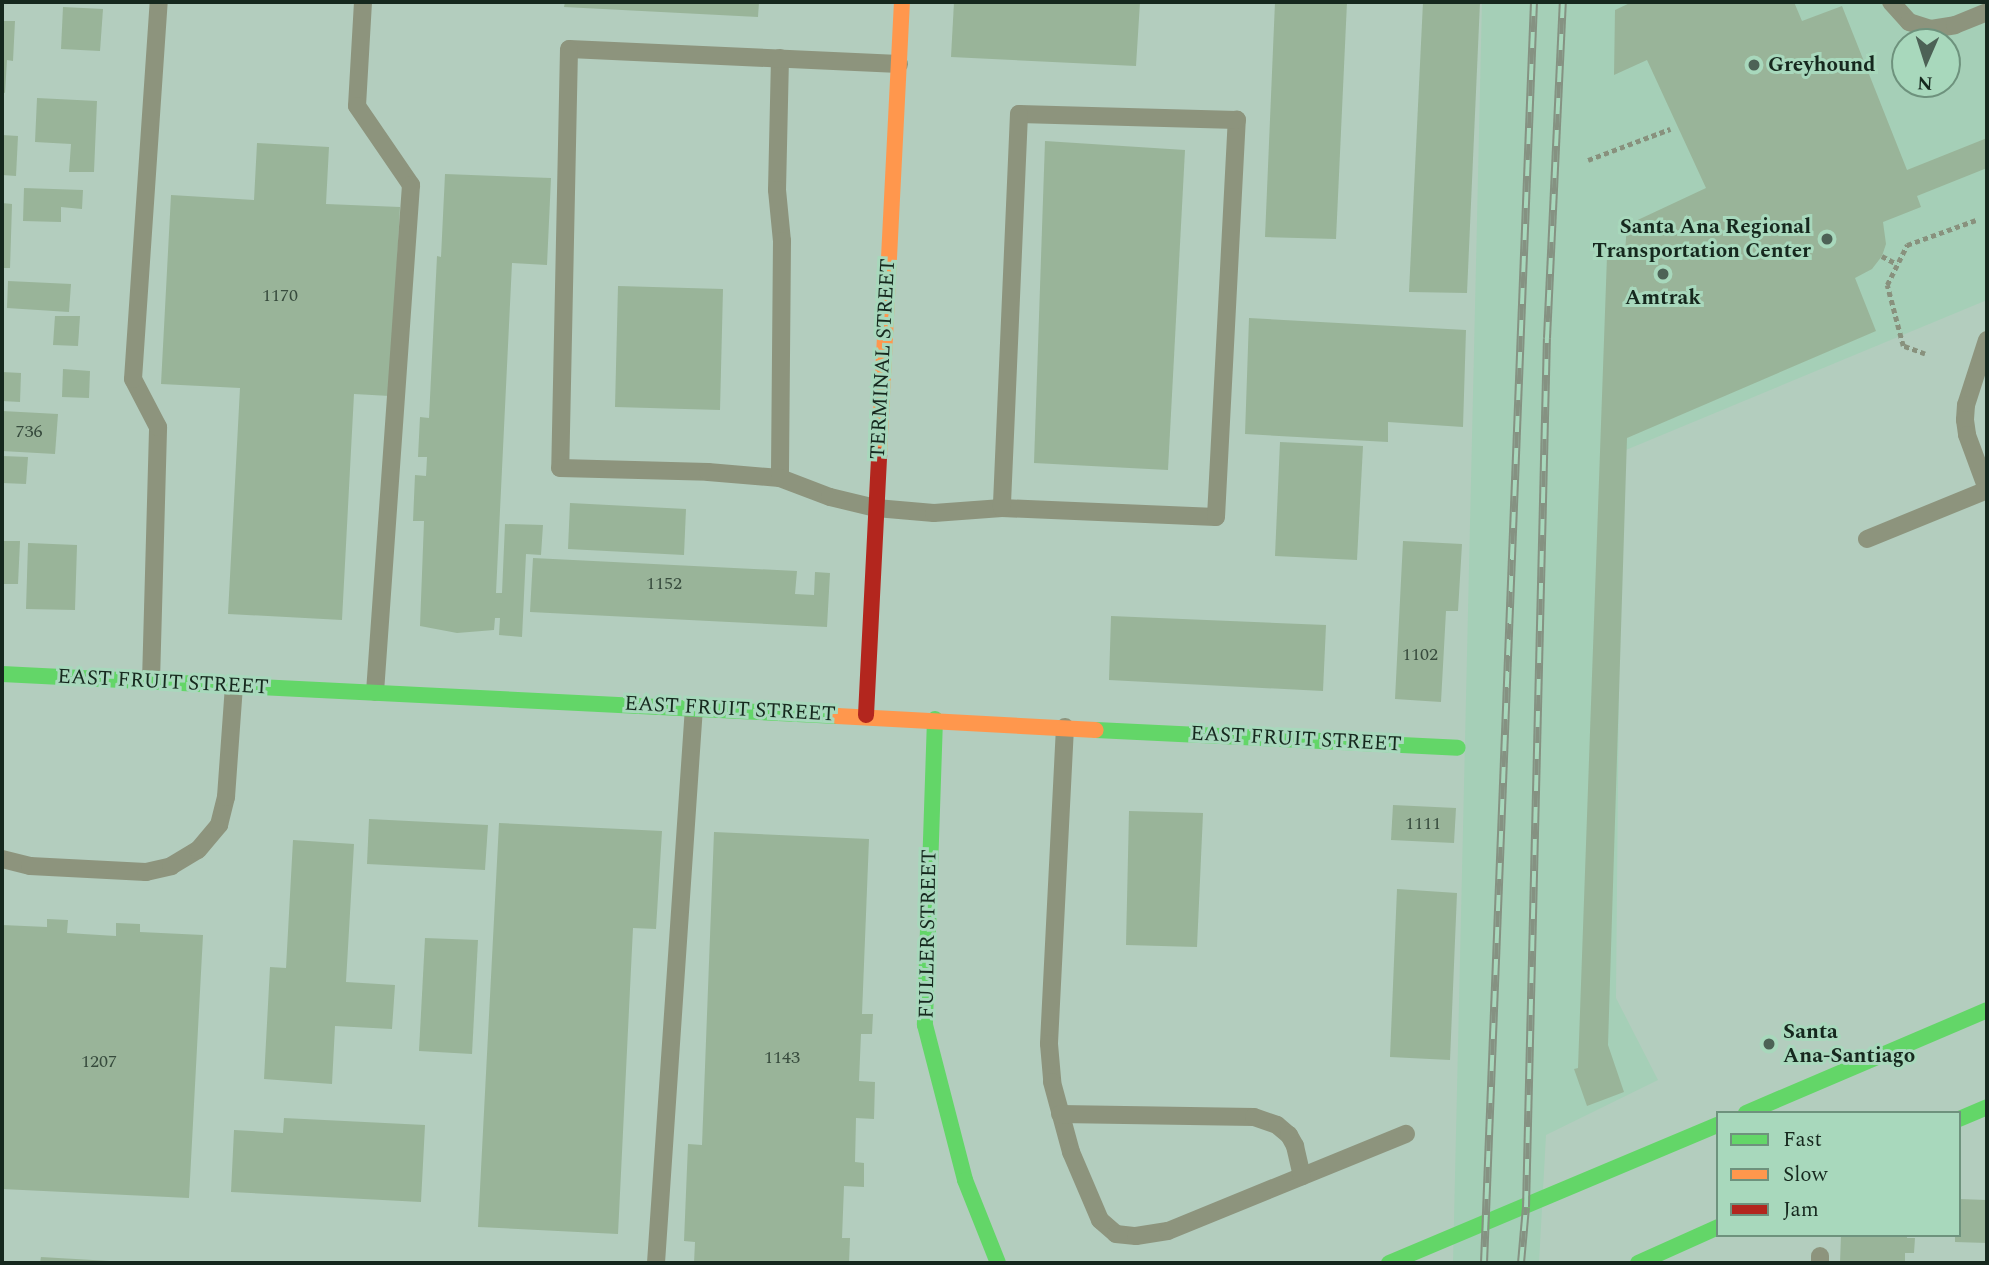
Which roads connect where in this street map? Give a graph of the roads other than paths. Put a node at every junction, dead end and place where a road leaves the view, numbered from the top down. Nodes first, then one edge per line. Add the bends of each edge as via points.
1 (159, 2) edge
2 (363, 2) edge
3 (902, 2) edge
4 (1891, 2) edge
5 (1987, 12) edge
6 (780, 58) junction
7 (899, 64) junction
8 (1987, 340) edge
9 (780, 478) junction
10 (1987, 490) edge
11 (876, 508) junction
12 (1002, 508) junction
13 (1867, 539) dead end
14 (2, 674) edge
15 (151, 681) junction
16 (234, 685) junction
17 (375, 692) junction
18 (694, 707) junction
19 (866, 715) junction
20 (935, 719) junction
21 (1065, 727) junction
22 (1458, 748) dead end
23 (2, 859) edge
24 (1987, 1010) edge
25 (1987, 1107) edge
26 (1751, 1111) edge
27 (1060, 1114) junction
28 (1961, 1118) edge
29 (1716, 1126) edge
30 (1406, 1134) dead end
31 (1302, 1176) junction
32 (1716, 1228) edge
33 (656, 1263) edge
34 (998, 1263) edge
35 (1389, 1263) edge
36 (1638, 1263) edge

1 - 15 lane via 133,379 158,427
2 - 17 lane via 357,106 411,185
3 - 7 street, TERMINAL STREET
4 - 5 lane via 1909,22 1931,29
6 - 7 lane
6 - 9 lane
6 - 9 lane via 569,49 560,468 708,471
7 - 11 street, TERMINAL STREET
8 - 10 lane via 1965,420
9 - 11 lane
10 - 13 lane
11 - 12 lane via 934,513
11 - 19 street, TERMINAL STREET
12 - 12 lane via 1019,114 1237,120 1216,517
14 - 15 street, EAST FRUIT STREET
15 - 16 street, EAST FRUIT STREET
16 - 17 street, EAST FRUIT STREET
16 - 23 lane via 226,797 219,825 198,850 171,866 146,872 30,866
17 - 18 street, EAST FRUIT STREET
18 - 19 street, EAST FRUIT STREET
18 - 33 lane
19 - 20 street, EAST FRUIT STREET
20 - 21 street, EAST FRUIT STREET
20 - 34 street, FULLER STREET via 925,1025 965,1180
21 - 22 street, EAST FRUIT STREET
21 - 27 lane via 1049,1044
24 - 26 street
25 - 28 street
27 - 31 lane via 1254,1117 1289,1135
27 - 31 lane via 1087,1194 1100,1220 1116,1234 1168,1231
29 - 35 street
30 - 31 lane
32 - 36 street

